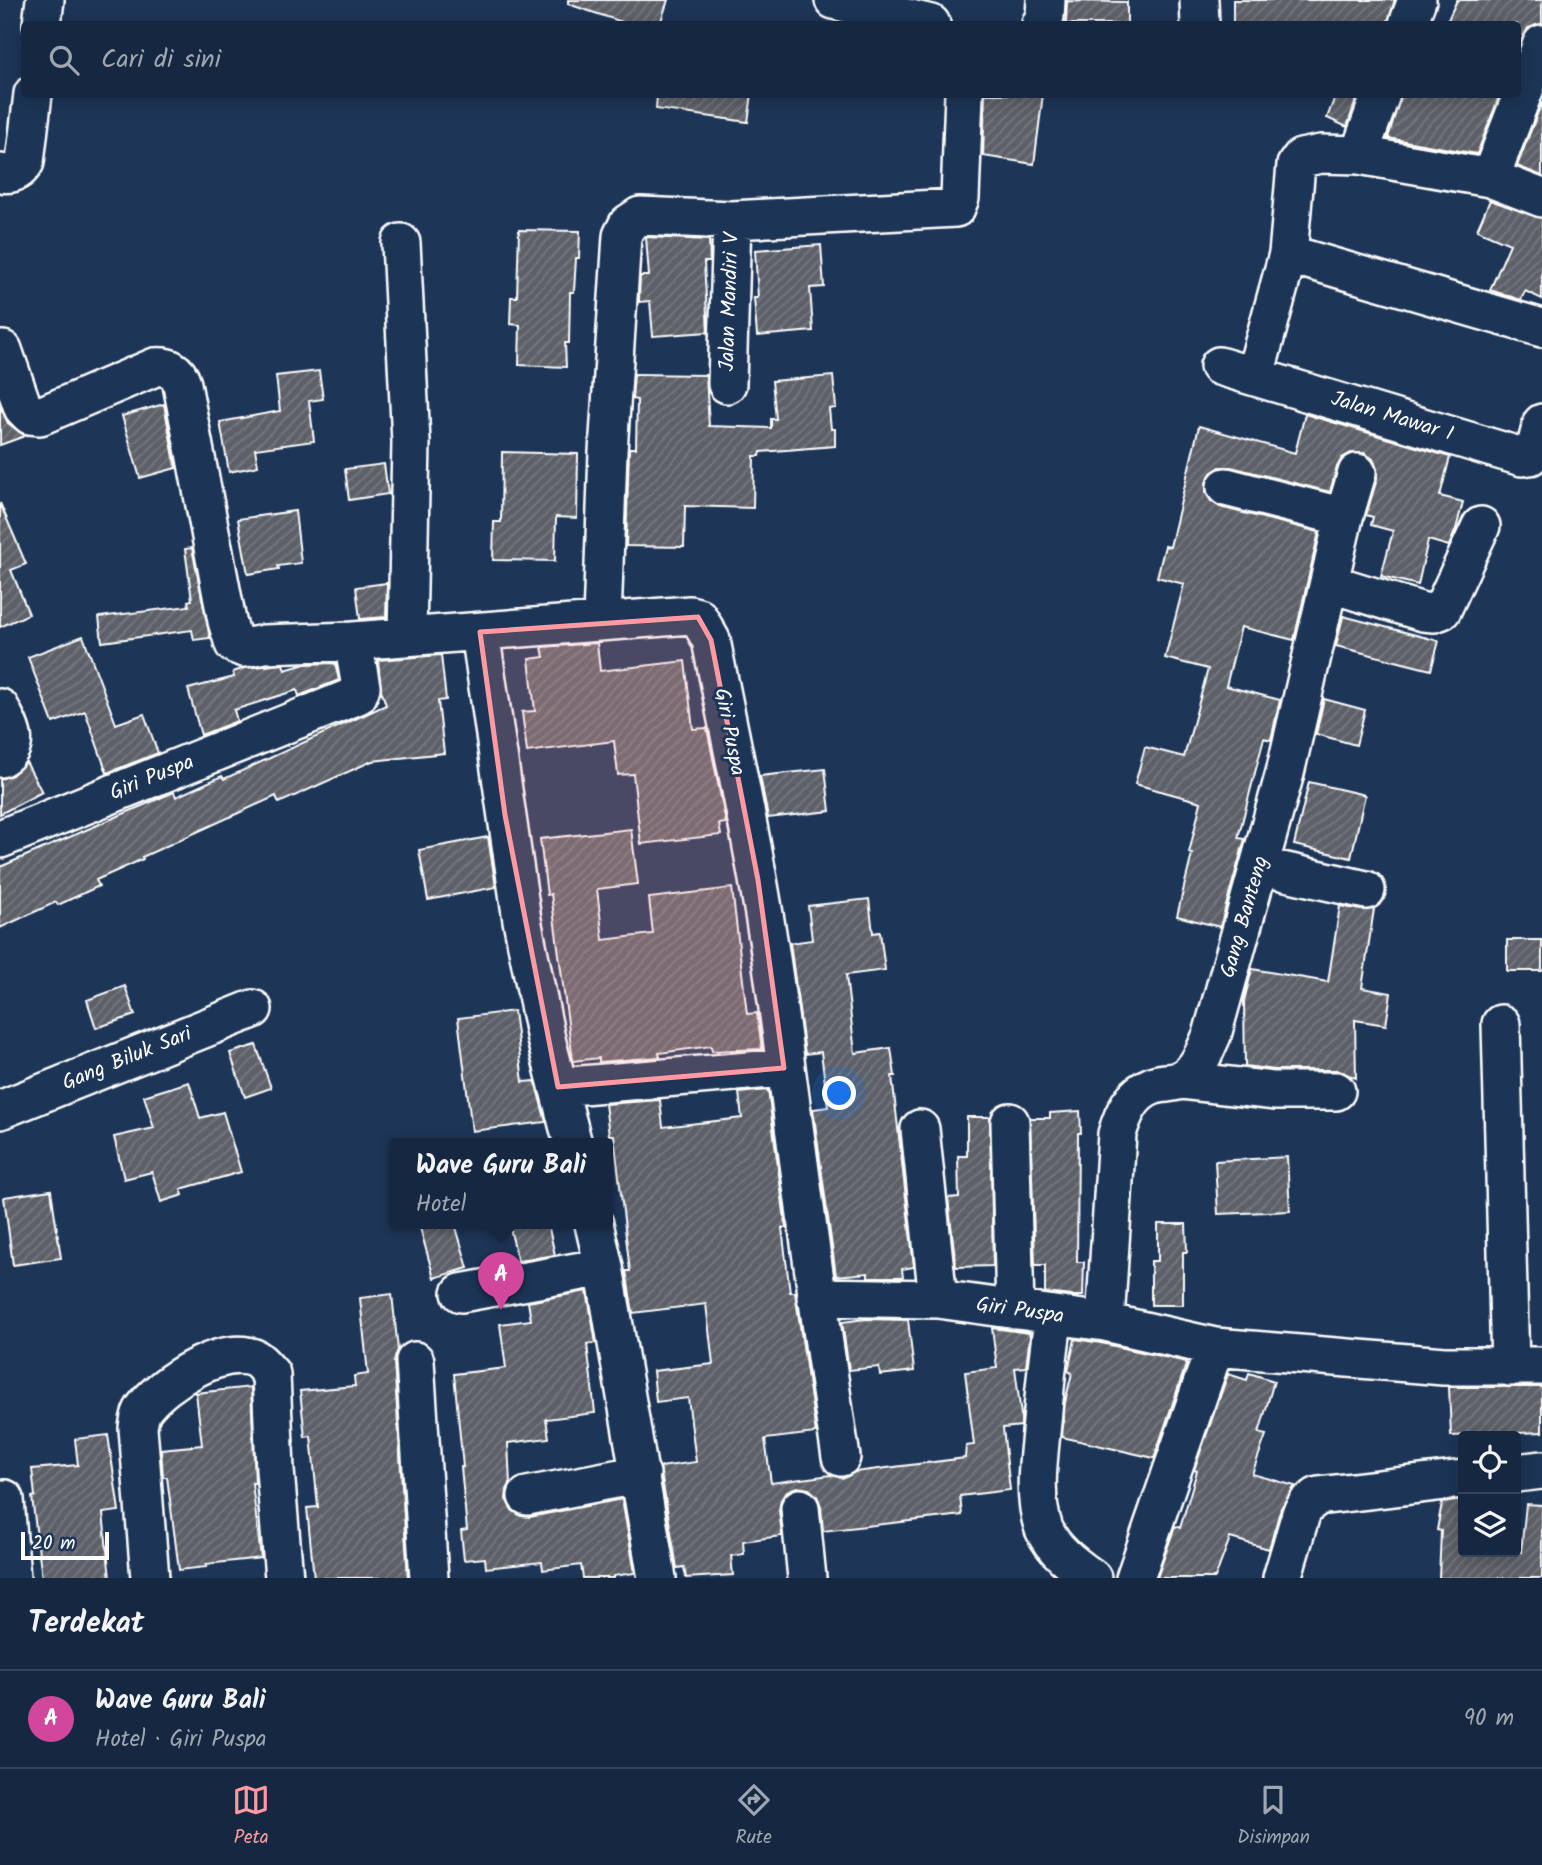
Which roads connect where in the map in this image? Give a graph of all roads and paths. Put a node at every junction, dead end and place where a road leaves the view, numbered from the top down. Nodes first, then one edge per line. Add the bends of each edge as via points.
1 (45, 0) edge
2 (834, 0) edge
3 (1046, 0) edge
4 (1199, 0) edge
5 (1417, 0) edge
6 (42, 21) edge
7 (919, 21) edge
8 (1042, 21) edge
9 (1200, 21) edge
10 (1409, 21) edge
11 (1542, 44) edge
12 (33, 98) edge
13 (964, 98) edge
14 (1380, 98) edge
15 (1359, 155) junction
16 (0, 173) edge
17 (1490, 178) junction
18 (1542, 198) edge
19 (732, 220) junction
20 (401, 243) dead end
21 (1288, 254) junction
22 (1542, 328) edge
23 (0, 350) edge
24 (1219, 366) dead end
25 (1255, 374) junction
26 (727, 384) dead end
27 (1542, 423) edge
28 (1357, 473) dead end
29 (1226, 487) dead end
30 (1344, 517) junction
31 (1480, 526) dead end
32 (1329, 583) junction
33 (602, 621) junction
34 (480, 632) junction
35 (407, 636) junction
36 (353, 641) junction
37 (0, 708) edge
38 (0, 758) edge
39 (0, 839) edge
40 (1260, 866) junction
41 (1366, 890) dead end
42 (253, 1009) dead end
43 (1501, 1024) dead end
44 (784, 1068) junction
45 (1180, 1080) junction
46 (558, 1087) junction
47 (1336, 1091) dead end
48 (0, 1110) edge
49 (1010, 1122) dead end
50 (920, 1129) dead end
51 (571, 1138) edge
52 (595, 1229) edge
53 (604, 1267) junction
54 (461, 1293) dead end
55 (816, 1297) junction
56 (938, 1299) junction
57 (1014, 1310) junction
58 (1054, 1316) junction
59 (1105, 1322) junction
60 (1215, 1347) junction
61 (415, 1361) dead end
62 (1526, 1366) edge
63 (841, 1457) dead end
64 (1542, 1470) edge
65 (1521, 1472) edge
66 (641, 1474) junction
67 (1458, 1480) edge
68 (527, 1496) dead end
69 (5, 1499) dead end
70 (800, 1508) dead end
71 (1136, 1575) edge
72 (11, 1578) edge
73 (150, 1578) edge
74 (284, 1578) edge
75 (429, 1578) edge
76 (657, 1578) edge
77 (807, 1578) edge
78 (1092, 1578) edge
79 (1282, 1578) edge

1 - 6 street
2 - 7 street
3 - 8 street
4 - 9 street
5 - 10 street
11 - 17 street
12 - 16 street via 25,162 9,175
13 - 19 street via 956,208
14 - 15 street
15 - 17 street
15 - 21 street via 1301,158 1296,165
17 - 18 street
19 - 26 street, Jalan Mandiri V
19 - 33 street via 640,216 628,224 622,236
20 - 35 street via 411,442
21 - 22 street
21 - 25 street
23 - 36 street via 30,415 40,416 155,367 177,372 234,644 244,648
24 - 25 street, Jalan Mawar I
25 - 27 street, Jalan Mawar I via 1522,457 1530,456 1536,447
28 - 30 street, Gang Banteng
29 - 30 street
30 - 32 street, Gang Banteng
31 - 32 street via 1442,610 1423,612
32 - 40 street, Gang Banteng
33 - 34 street, Giri Puspa
33 - 44 street, Giri Puspa via 690,615 698,617 711,640 758,880
34 - 35 street, Giri Puspa
34 - 46 street via 522,920
35 - 36 street, Giri Puspa
36 - 39 street, Giri Puspa via 361,687 358,695
37 - 38 street via 14,745
40 - 41 street
40 - 45 street, Gang Banteng via 1212,1035 1199,1064
42 - 48 street, Gang Biluk Sari
43 - 62 street
44 - 46 street
44 - 55 street, Giri Puspa
45 - 47 street via 1274,1091
45 - 59 street via 1152,1086 1137,1096 1124,1112 1117,1134
46 - 51 street
49 - 57 street
50 - 56 street
52 - 53 street
53 - 54 street
53 - 66 street
55 - 56 street, Giri Puspa
55 - 63 street
56 - 57 street, Giri Puspa
57 - 58 street, Giri Puspa
58 - 59 street, Giri Puspa
58 - 78 street via 1037,1480 1040,1508 1044,1529 1054,1546
59 - 60 street, Giri Puspa
60 - 62 street, Giri Puspa via 1424,1365
60 - 71 street
61 - 75 street
64 - 65 street
66 - 68 street
66 - 76 street
67 - 79 street via 1318,1496 1301,1514
69 - 72 street
70 - 77 street
73 - 74 street via 138,1428 142,1410 196,1367 240,1355 257,1359 271,1374

